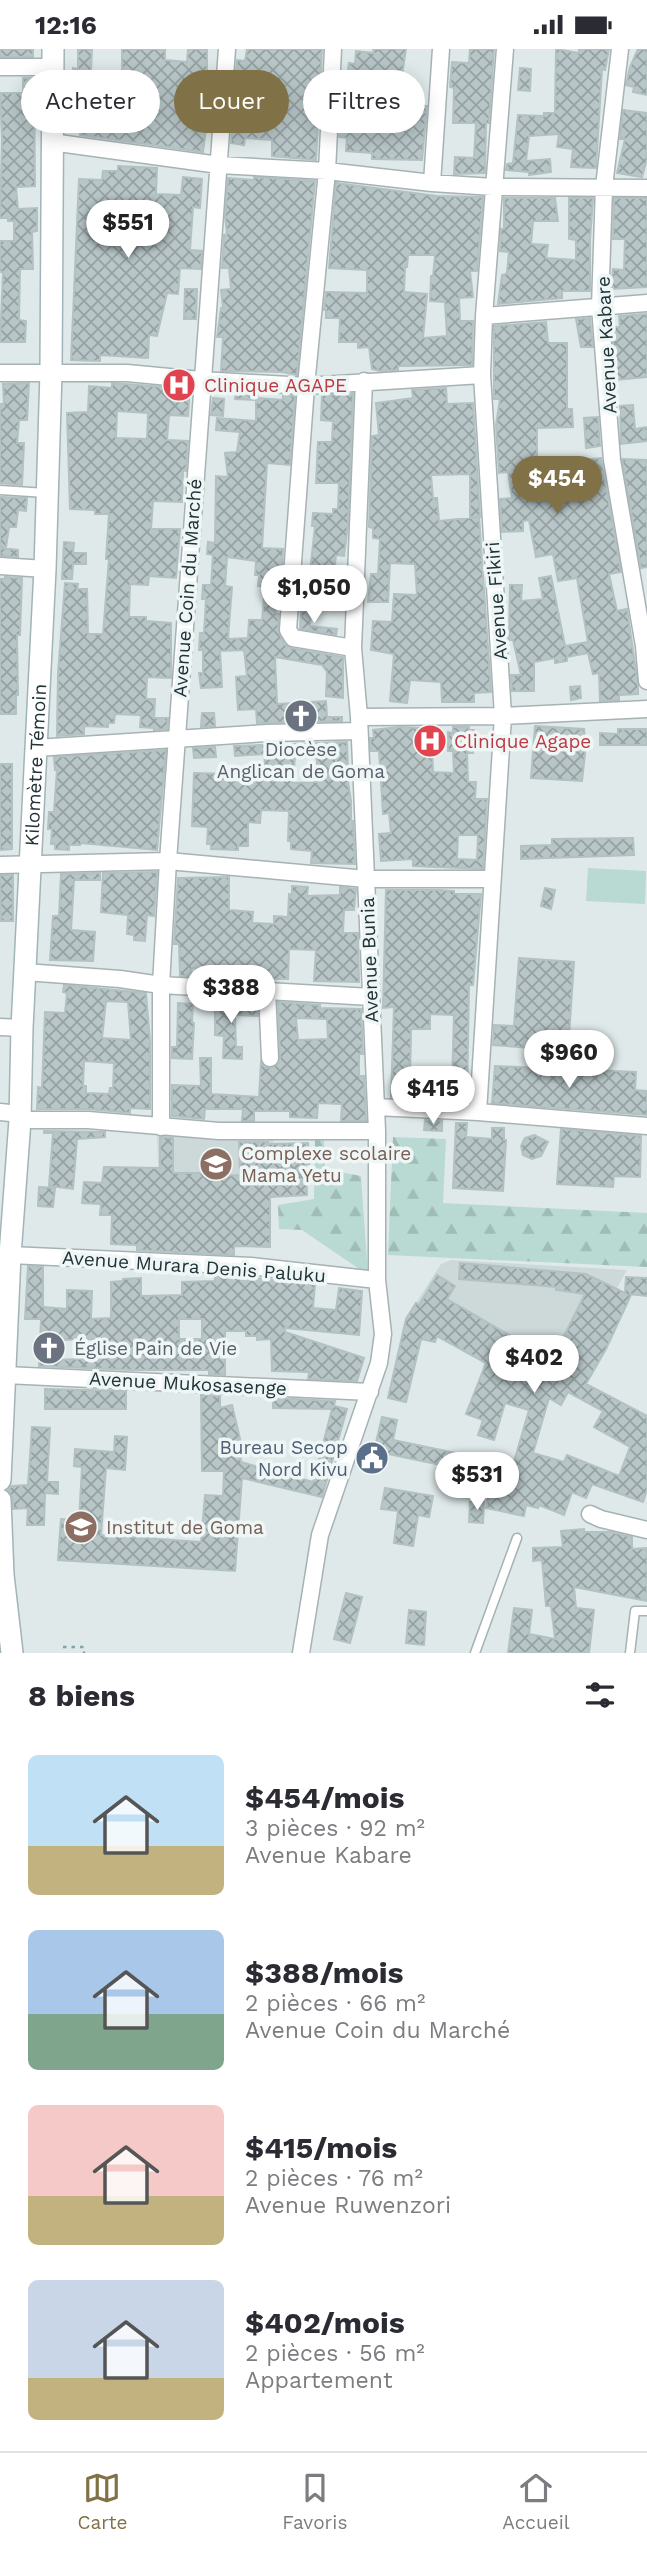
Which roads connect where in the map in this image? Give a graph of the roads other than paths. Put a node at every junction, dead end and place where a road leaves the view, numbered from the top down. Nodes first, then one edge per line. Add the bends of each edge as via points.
1 (227, 49) edge
2 (333, 49) edge
3 (442, 49) edge
4 (505, 49) edge
5 (620, 49) edge
6 (53, 58) edge
7 (0, 67) edge
8 (51, 142) junction
9 (219, 165) junction
10 (327, 171) junction
11 (432, 183) junction
12 (494, 187) junction
13 (604, 187) junction
14 (647, 188) edge
15 (647, 303) edge
16 (600, 307) junction
17 (484, 316) junction
18 (51, 372) junction
19 (0, 373) edge
20 (482, 375) junction
21 (201, 380) junction
22 (364, 381) junction
23 (306, 386) junction
24 (0, 490) edge
25 (47, 493) junction
26 (0, 566) edge
27 (45, 569) junction
28 (353, 648) junction
29 (647, 681) edge
30 (647, 709) edge
31 (503, 716) junction
32 (359, 724) junction
33 (177, 738) junction
34 (36, 748) junction
35 (168, 861) junction
36 (30, 863) junction
37 (0, 865) edge
38 (366, 879) junction
39 (492, 879) junction
40 (25, 972) junction
41 (161, 985) junction
42 (267, 991) junction
43 (371, 997) junction
44 (0, 1027) edge
45 (22, 1028) junction
46 (270, 1058) dead end
47 (376, 1107) junction
48 (478, 1112) junction
49 (14, 1115) edge
50 (647, 1126) edge
51 (161, 1127) junction
52 (377, 1131) junction
53 (10, 1255) junction
54 (377, 1280) junction
55 (3, 1384) edge
56 (370, 1391) junction
57 (0, 1480) edge
58 (0, 1500) edge
59 (590, 1514) dead end
60 (647, 1530) edge
61 (517, 1538) dead end
62 (1, 1575) edge
63 (647, 1611) edge
64 (12, 1653) edge
65 (301, 1653) edge
66 (475, 1653) edge
67 (630, 1653) edge

1 - 9 street, Avenue Coin du Marché
2 - 10 street
3 - 11 street
4 - 12 street, Avenue Fikiri
5 - 13 street, Avenue Kabare
6 - 7 street
6 - 8 main road, Kilomètre Témoin
8 - 9 street
8 - 18 main road, Kilomètre Témoin
9 - 10 street
9 - 21 street, Avenue Coin du Marché
10 - 11 street
10 - 23 street
11 - 12 street
12 - 13 street
12 - 17 street, Avenue Fikiri
13 - 14 street
13 - 16 street, Avenue Kabare
15 - 16 street
16 - 17 street
16 - 29 street, Avenue Kabare via 612,460
17 - 20 street, Avenue Fikiri
18 - 19 street
18 - 21 street
18 - 25 main road, Kilomètre Témoin
20 - 22 street
20 - 31 street, Avenue Fikiri
21 - 23 street
21 - 33 street, Avenue Coin du Marché
22 - 23 street
22 - 28 street, Avenue Bunia
23 - 28 street via 288,630 293,638
24 - 25 lane
25 - 27 main road, Kilomètre Témoin
26 - 27 street
27 - 34 main road, Kilomètre Témoin
28 - 32 street, Avenue Bunia
30 - 31 street
31 - 32 street
31 - 39 street, Avenue Fikiri
32 - 33 street
32 - 38 street, Avenue Bunia
33 - 34 street
33 - 35 street, Avenue Coin du Marché
34 - 36 main road, Kilomètre Témoin
35 - 36 street
35 - 38 street
35 - 41 street, Avenue Coin du Marché
36 - 37 street
36 - 40 main road, Kilomètre Témoin
38 - 39 street
38 - 43 street, Avenue Bunia
39 - 48 street, Avenue Fikiri
40 - 41 street
40 - 45 main road, Kilomètre Témoin
41 - 42 street
41 - 51 street, Avenue Coin du Marché
42 - 43 street
42 - 46 street
43 - 47 street, Avenue Bunia
44 - 45 street
45 - 49 main road, Kilomètre Témoin
47 - 48 street
47 - 52 street, Avenue Bunia
48 - 50 street
49 - 51 street
49 - 53 main road, Kilomètre Témoin
51 - 52 street
52 - 54 street, Avenue Bunia
53 - 54 street, Avenue Murara Denis Paluku via 251,1266
53 - 55 main road, Kilomètre Témoin
54 - 56 street, Avenue Bunia via 383,1334
55 - 56 street, Avenue Mukosasenge
55 - 57 main road, Kilomètre Témoin
56 - 65 street, Avenue Bunia via 320,1535
58 - 62 main road
59 - 60 street
61 - 66 lane
62 - 64 main road
63 - 67 lane via 635,1611

